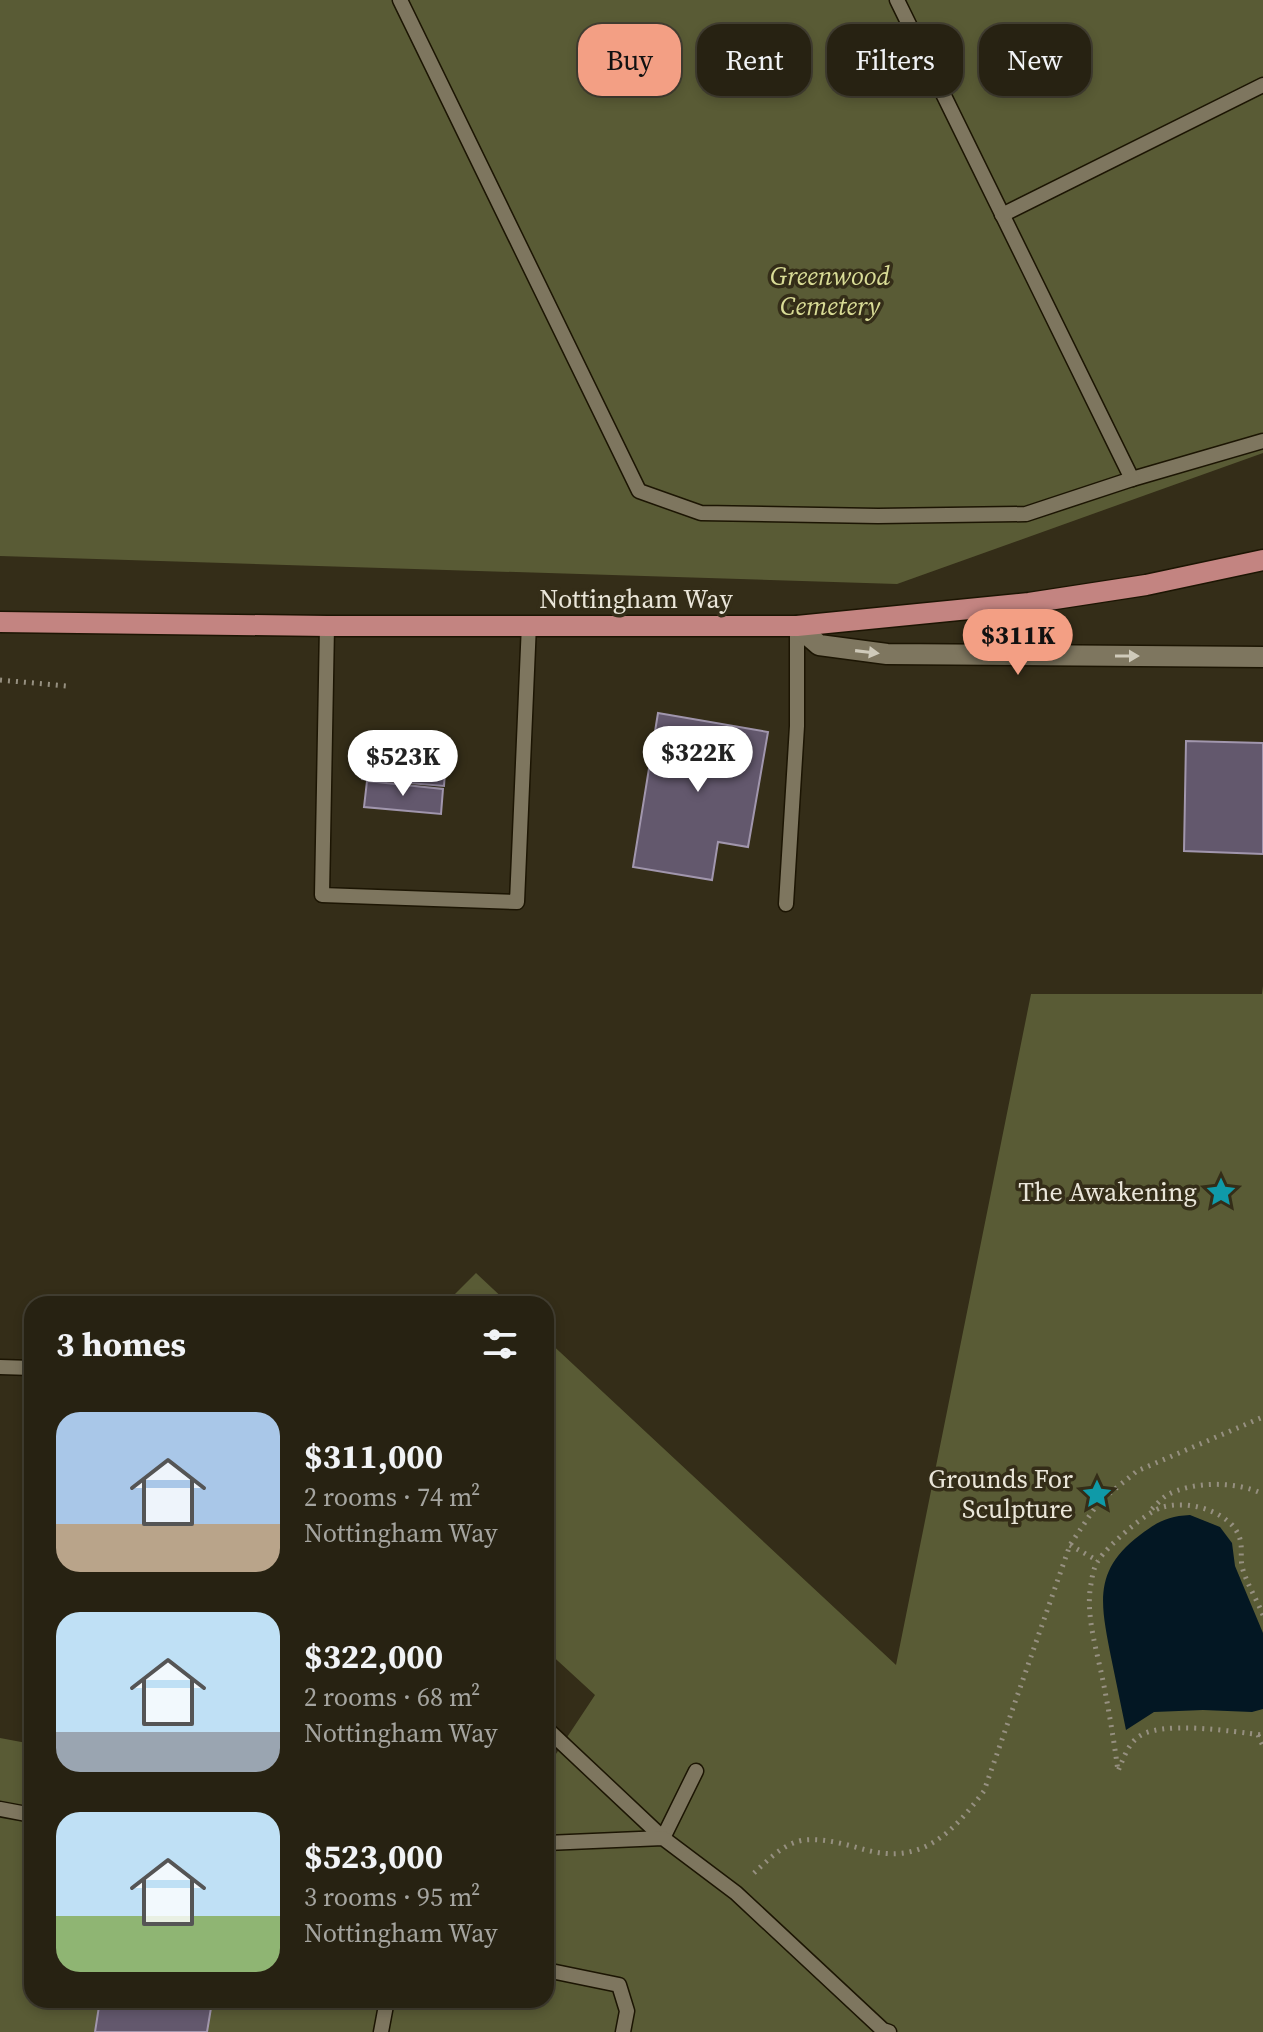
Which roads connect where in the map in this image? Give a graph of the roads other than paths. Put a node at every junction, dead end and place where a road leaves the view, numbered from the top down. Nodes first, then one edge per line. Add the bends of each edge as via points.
1 (400, 0) edge
2 (897, 0) edge
3 (1263, 85) edge
4 (1002, 215) junction
5 (1263, 441) edge
6 (1132, 479) junction
7 (1263, 560) edge
8 (0, 622) edge
9 (529, 624) junction
10 (327, 626) junction
11 (797, 626) junction
12 (1263, 657) edge
13 (786, 904) dead end
14 (0, 1367) edge
15 (24, 1368) edge
16 (554, 1736) edge
17 (696, 1771) dead end
18 (0, 1809) edge
19 (24, 1814) edge
20 (663, 1838) junction
21 (554, 1843) edge
22 (554, 1972) edge
23 (386, 2008) edge
24 (381, 2032) edge
25 (623, 2032) edge
26 (889, 2032) edge

1 - 6 lane via 639,491 701,513 1026,514
2 - 4 lane
3 - 4 lane
4 - 6 lane
5 - 6 lane
7 - 11 main road, Nottingham Way via 1029,603
8 - 10 main road, Nottingham Way
9 - 10 main road, Nottingham Way
9 - 10 lane via 517,902 322,895
9 - 11 main road, Nottingham Way
11 -> 12 street via 819,645 887,654
11 - 13 lane
14 - 15 lane
16 - 20 lane
17 - 20 lane
18 - 19 lane
20 - 21 lane
20 - 26 lane via 736,1893
22 - 25 lane via 619,1985 627,2011
23 - 24 lane

